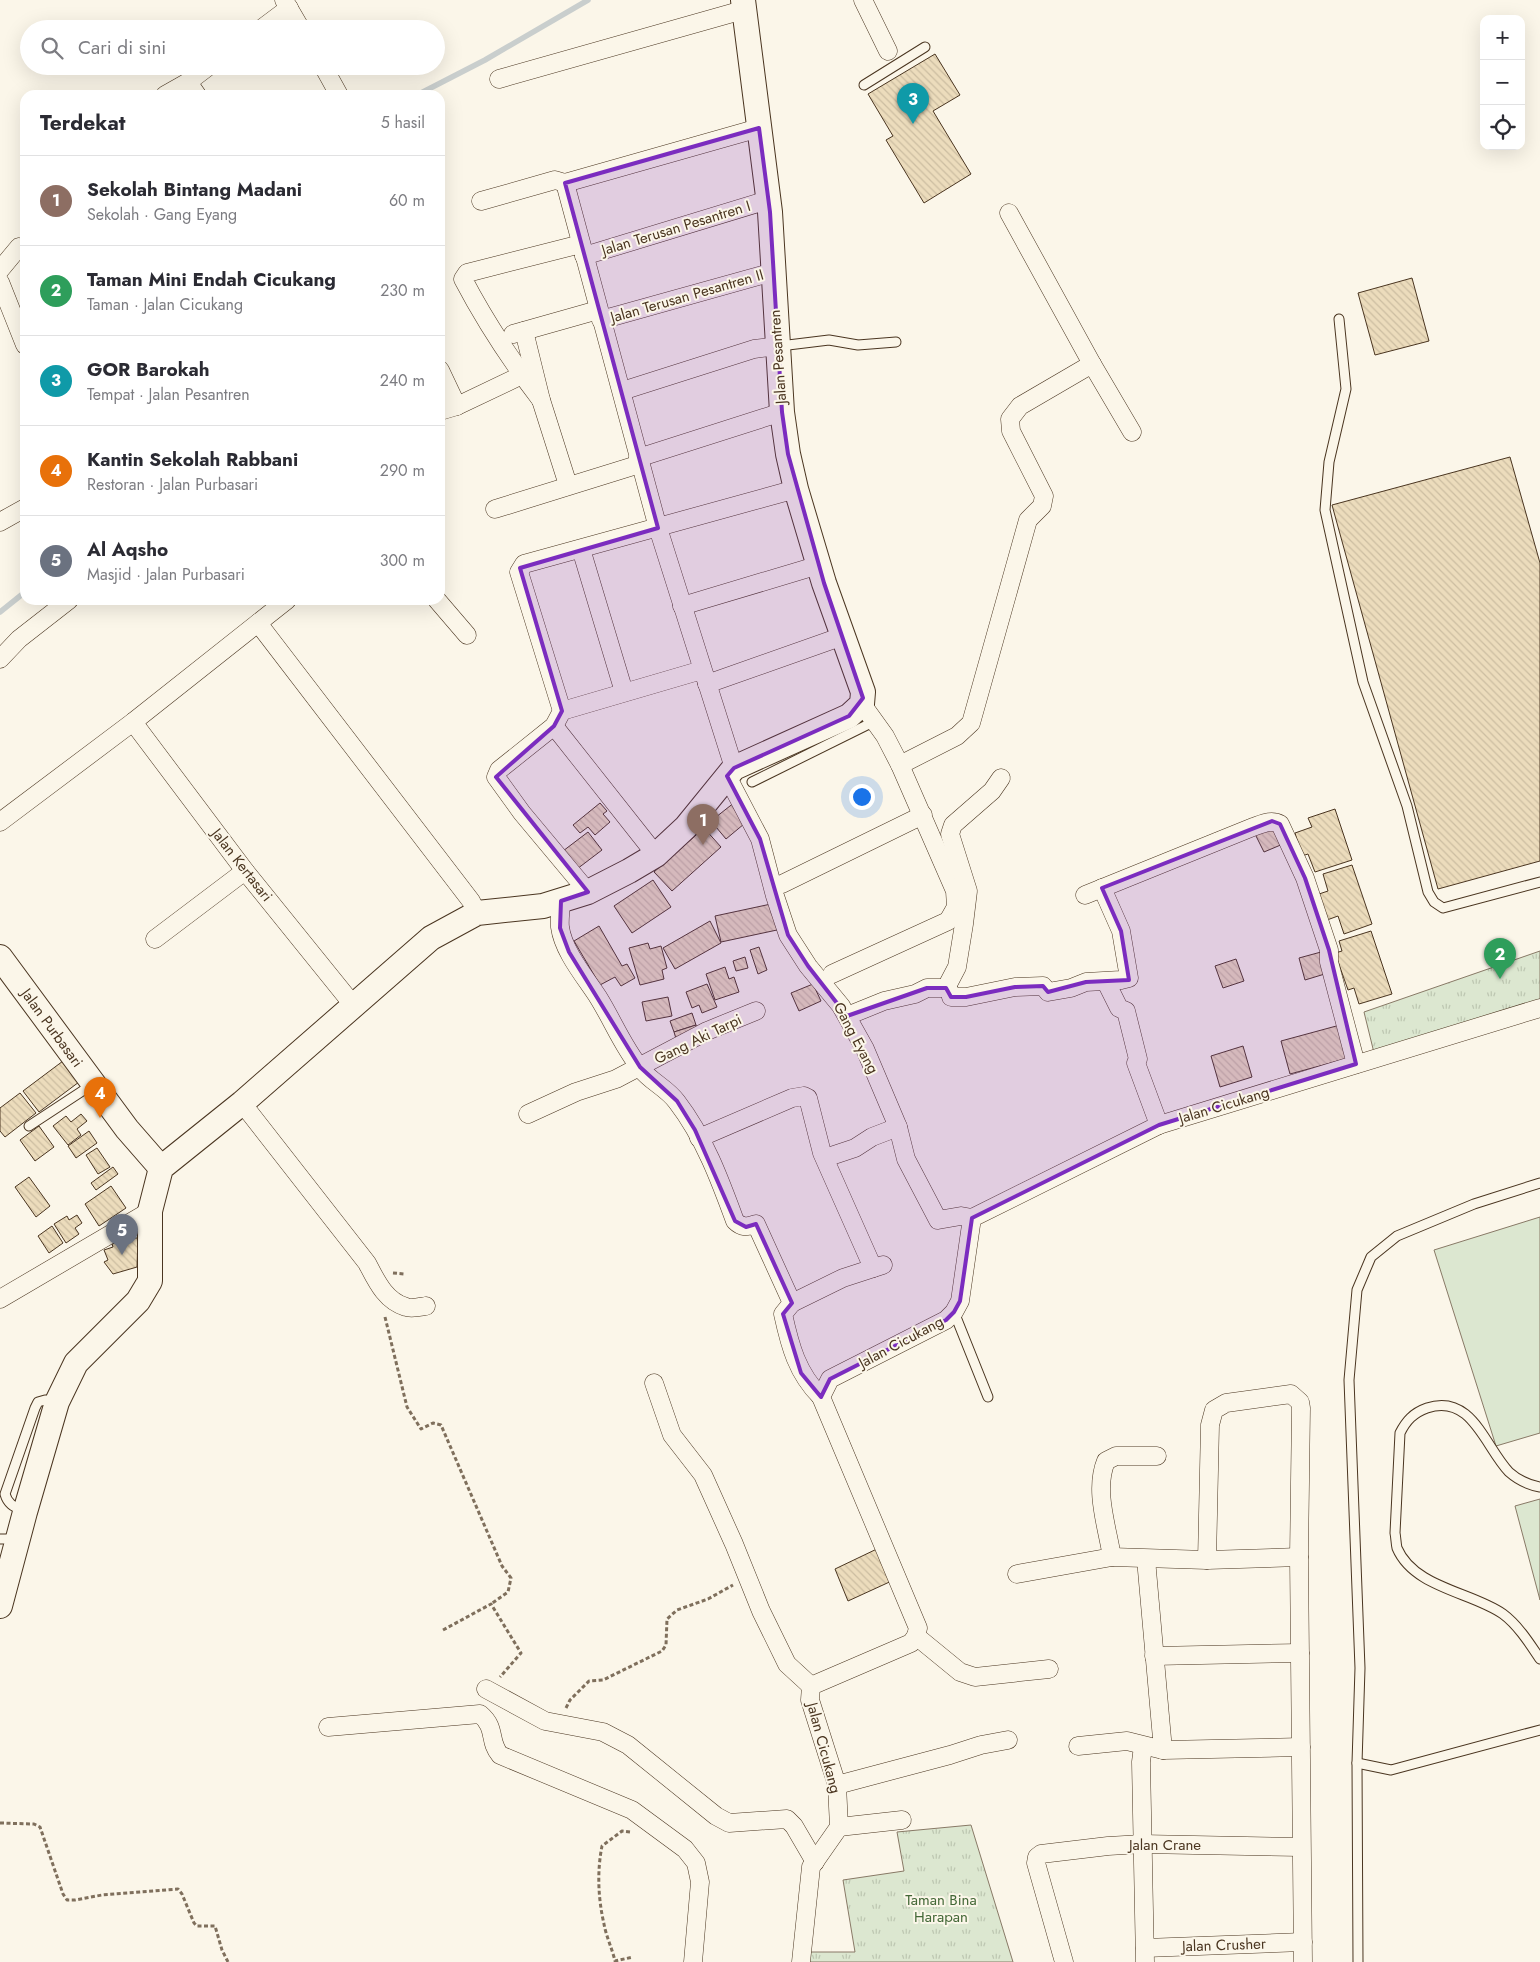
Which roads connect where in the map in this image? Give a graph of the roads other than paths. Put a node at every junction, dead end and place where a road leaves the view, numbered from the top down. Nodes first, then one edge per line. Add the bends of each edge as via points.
1 (863, 0) edge
2 (287, 4) edge
3 (743, 5) edge
4 (270, 20) edge
5 (296, 20) edge
6 (925, 48) dead end
7 (892, 58) junction
8 (203, 75) edge
9 (327, 75) edge
10 (499, 79) dead end
11 (864, 84) dead end
12 (193, 88) edge
13 (336, 90) edge
14 (751, 130) junction
15 (565, 182) junction
16 (768, 200) junction
17 (481, 201) dead end
18 (1009, 213) dead end
19 (582, 250) junction
20 (20, 252) edge
21 (0, 270) edge
22 (773, 272) junction
23 (0, 282) edge
24 (599, 315) junction
25 (1339, 319) dead end
26 (524, 331) junction
27 (20, 332) edge
28 (498, 338) junction
29 (896, 342) dead end
30 (778, 346) junction
31 (1092, 364) junction
32 (522, 374) junction
33 (622, 391) junction
34 (445, 394) edge
35 (541, 400) junction
36 (448, 408) edge
37 (782, 412) junction
38 (1132, 432) dead end
39 (639, 461) junction
40 (568, 485) junction
41 (796, 489) junction
42 (495, 509) dead end
43 (20, 511) edge
44 (0, 522) edge
45 (658, 528) junction
46 (581, 549) junction
47 (819, 565) junction
48 (63, 605) edge
49 (281, 605) edge
50 (441, 605) edge
51 (682, 606) junction
52 (258, 623) junction
53 (467, 635) dead end
54 (843, 636) junction
55 (0, 659) edge
56 (704, 677) junction
57 (624, 692) junction
58 (562, 711) junction
59 (869, 713) junction
60 (133, 722) junction
61 (554, 726) junction
62 (900, 765) junction
63 (730, 772) junction
64 (1000, 778) dead end
65 (752, 782) dead end
66 (923, 815) junction
67 (0, 822) edge
68 (656, 855) junction
69 (245, 871) junction
70 (1540, 882) edge
71 (782, 884) dead end
72 (1102, 888) junction
73 (588, 892) junction
74 (1084, 895) dead end
75 (561, 901) junction
76 (477, 912) junction
77 (155, 939) dead end
78 (0, 957) edge
79 (832, 974) dead end
80 (1106, 982) junction
81 (946, 988) junction
82 (354, 1006) junction
83 (1540, 1008) edge
84 (756, 1011) dead end
85 (847, 1016) junction
86 (1356, 1064) junction
87 (640, 1067) junction
88 (94, 1084) junction
89 (242, 1103) junction
90 (528, 1114) dead end
91 (1159, 1125) junction
92 (29, 1126) dead end
93 (898, 1127) junction
94 (699, 1138) junction
95 (824, 1158) junction
96 (161, 1168) junction
97 (1540, 1183) edge
98 (150, 1211) junction
99 (972, 1218) junction
100 (0, 1299) edge
101 (792, 1303) junction
102 (426, 1306) dead end
103 (954, 1312) junction
104 (654, 1383) dead end
105 (822, 1396) junction
106 (988, 1397) dead end
107 (1157, 1456) dead end
108 (1540, 1487) edge
109 (9, 1539) edge
110 (1112, 1557) junction
111 (1299, 1557) junction
112 (1146, 1559) junction
113 (1207, 1560) junction
114 (1017, 1574) dead end
115 (0, 1606) edge
116 (916, 1636) junction
117 (1300, 1653) junction
118 (1154, 1656) junction
119 (1540, 1659) edge
120 (1049, 1668) dead end
121 (811, 1686) junction
122 (486, 1689) road end
123 (328, 1727) dead end
124 (1540, 1730) edge
125 (1008, 1740) dead end
126 (1078, 1746) dead end
127 (1143, 1746) junction
128 (1301, 1747) junction
129 (1163, 1750) junction
130 (1357, 1763) junction
131 (837, 1785) junction
132 (902, 1820) dead end
133 (839, 1827) junction
134 (1142, 1844) junction
135 (1300, 1847) junction
136 (815, 1862) junction
137 (1303, 1942) junction
138 (1145, 1955) edge
139 (693, 1962) edge
140 (801, 1962) edge
141 (1064, 1962) edge
142 (1303, 1962) edge
143 (1358, 1962) edge

1 - 7 street
2 - 4 street
2 - 5 street
3 - 10 street
3 - 14 street, Jalan Pesantren
6 - 7 lane
7 - 11 lane
8 - 12 street
9 - 13 street
14 - 15 street
14 - 16 street, Jalan Pesantren
15 - 17 street via 555,180
15 - 19 street, Gang Eyang
16 - 19 street, Jalan Terusan Pesantren I
16 - 22 street, Jalan Pesantren
18 - 31 street
19 - 24 street, Gang Eyang
19 - 28 street, Jalan Terusan Pesantren I via 464,276 467,288
20 - 21 street
22 - 24 street, Jalan Terusan Pesantren II
22 - 30 street, Jalan Pesantren
23 - 27 street
24 - 26 street, Jalan Terusan Pesantren II
24 - 33 street, Gang Eyang
25 - 70 lane via 1346,389 1329,462 1325,510 1363,682 1407,806 1428,892 1442,908
26 - 28 street, Jalan Terusan Pesantren II
26 - 35 street
28 - 32 street
29 - 30 lane via 858,345 830,340
30 - 33 street via 754,349
30 - 37 street, Jalan Pesantren
31 - 38 street
31 - 62 street via 1020,406 1010,419 1011,431 1044,496 1042,506 1028,520 970,723 957,736
32 - 35 street
32 - 36 street
33 - 39 street, Gang Eyang
34 - 36 street
35 - 40 street
37 - 39 street
37 - 41 street, Jalan Pesantren
39 - 40 street
39 - 45 street, Gang Eyang
40 - 42 street
41 - 45 street
41 - 47 street, Jalan Pesantren
43 - 44 street
45 - 46 street
45 - 51 street, Gang Eyang
46 - 57 street
46 - 58 street via 524,564 519,572
47 - 51 street
47 - 54 street, Jalan Pesantren
48 - 55 street
49 - 52 street
50 - 53 street
51 - 56 street, Gang Eyang
52 - 60 street
52 - 76 street
54 - 56 street
54 - 59 street, Jalan Pesantren
56 - 57 street
56 - 63 street, Gang Eyang
57 - 58 street
58 - 61 street
59 - 62 street via 886,736
59 - 63 street via 849,716
59 - 65 lane
60 - 67 street
60 - 69 street, Jalan Kertasari
61 - 68 street
61 - 73 street via 499,770 496,777
62 - 66 street
63 - 68 street via 686,827
63 - 85 street, Gang Eyang via 760,839 788,935
64 - 81 street via 992,791 953,825 950,834 968,890 957,967
66 - 71 street
66 - 79 street via 955,891 956,907 948,921
68 - 73 street
69 - 77 street
69 - 82 street, Jalan Kertasari
72 - 74 street
72 - 80 street via 1121,931 1128,978
72 - 86 street via 1272,821 1280,824 1305,878 1329,950 1329,962
73 - 75 street
75 - 76 street via 543,906
75 - 87 street via 560,928 569,952
76 - 82 street via 431,938
78 - 88 street, Jalan Purbasari
80 - 81 street via 1086,982 1048,992 1043,986 966,997 951,997
80 - 91 street via 1119,1008 1126,1011 1138,1059 1136,1063
81 - 85 street via 927,988
82 - 89 street
83 - 86 street, Jalan Cicukang
84 - 87 street, Gang Aki Tarpi via 707,1031
85 - 93 street, Gang Eyang via 865,1049
86 - 91 street, Jalan Cicukang
87 - 90 street, Gang Aki Tarpi
87 - 94 street via 677,1101
88 - 92 lane
88 - 96 street, Jalan Purbasari
89 - 96 street
89 - 102 street via 367,1263 388,1296 407,1307
91 - 99 street, Jalan Cicukang
93 - 95 street via 855,1148
93 - 99 street, Gang Eyang via 906,1159 938,1220 961,1216
94 - 95 street via 792,1098 804,1096 808,1098
94 - 101 street via 735,1221 746,1227 756,1224
95 - 101 street via 878,1267 843,1278
96 - 98 street
97 - 130 lane via 1474,1204 1397,1236 1371,1257 1357,1290 1349,1380 1360,1668
98 - 100 street
98 - 109 street via 150,1281 138,1302 76,1363 57,1402 25,1512
99 - 103 street, Jalan Cicukang via 960,1300
101 - 105 street via 783,1314 787,1334 801,1373
103 - 105 street, Jalan Cicukang via 946,1320 830,1379
103 - 106 lane
104 - 121 street via 672,1435 702,1475 786,1664
105 - 116 street via 918,1628
107 - 110 street via 1116,1456 1106,1461 1101,1472 1100,1489
108 - 119 lane via 1521,1481 1509,1471 1478,1427 1450,1406 1436,1405 1420,1411 1407,1420 1400,1433 1397,1548 1407,1563 1425,1579 1504,1615
109 - 115 street
110 - 112 street
110 - 114 street
111 - 113 street
111 - 113 street via 1301,1408 1300,1402 1291,1394 1226,1403 1214,1410 1210,1425
111 - 117 street
112 - 113 street
112 - 118 street
116 - 120 street via 960,1672 975,1677
116 - 121 street, Jalan Cicukang via 911,1643
117 - 118 street
117 - 128 street
118 - 129 street
121 - 131 street, Jalan Cicukang via 810,1700
122 - 136 street via 545,1721 603,1732 628,1745 729,1823 787,1819
123 - 139 street via 480,1714 489,1721 500,1755 632,1810 685,1849 696,1862 700,1882
124 - 130 lane via 1391,1770
125 - 131 street
126 - 127 street via 1127,1742
127 - 129 street
127 - 134 street
128 - 129 street
128 - 135 street
130 - 143 lane
131 - 133 street, Jalan Cicukang
132 - 133 street
133 - 136 street
134 - 135 street, Jalan Crane
134 - 138 street
134 - 141 street, Jalan Crane via 1040,1854 1037,1858
135 - 137 street
136 - 140 street via 809,1875
137 - 138 street, Jalan Crusher
137 - 142 street

